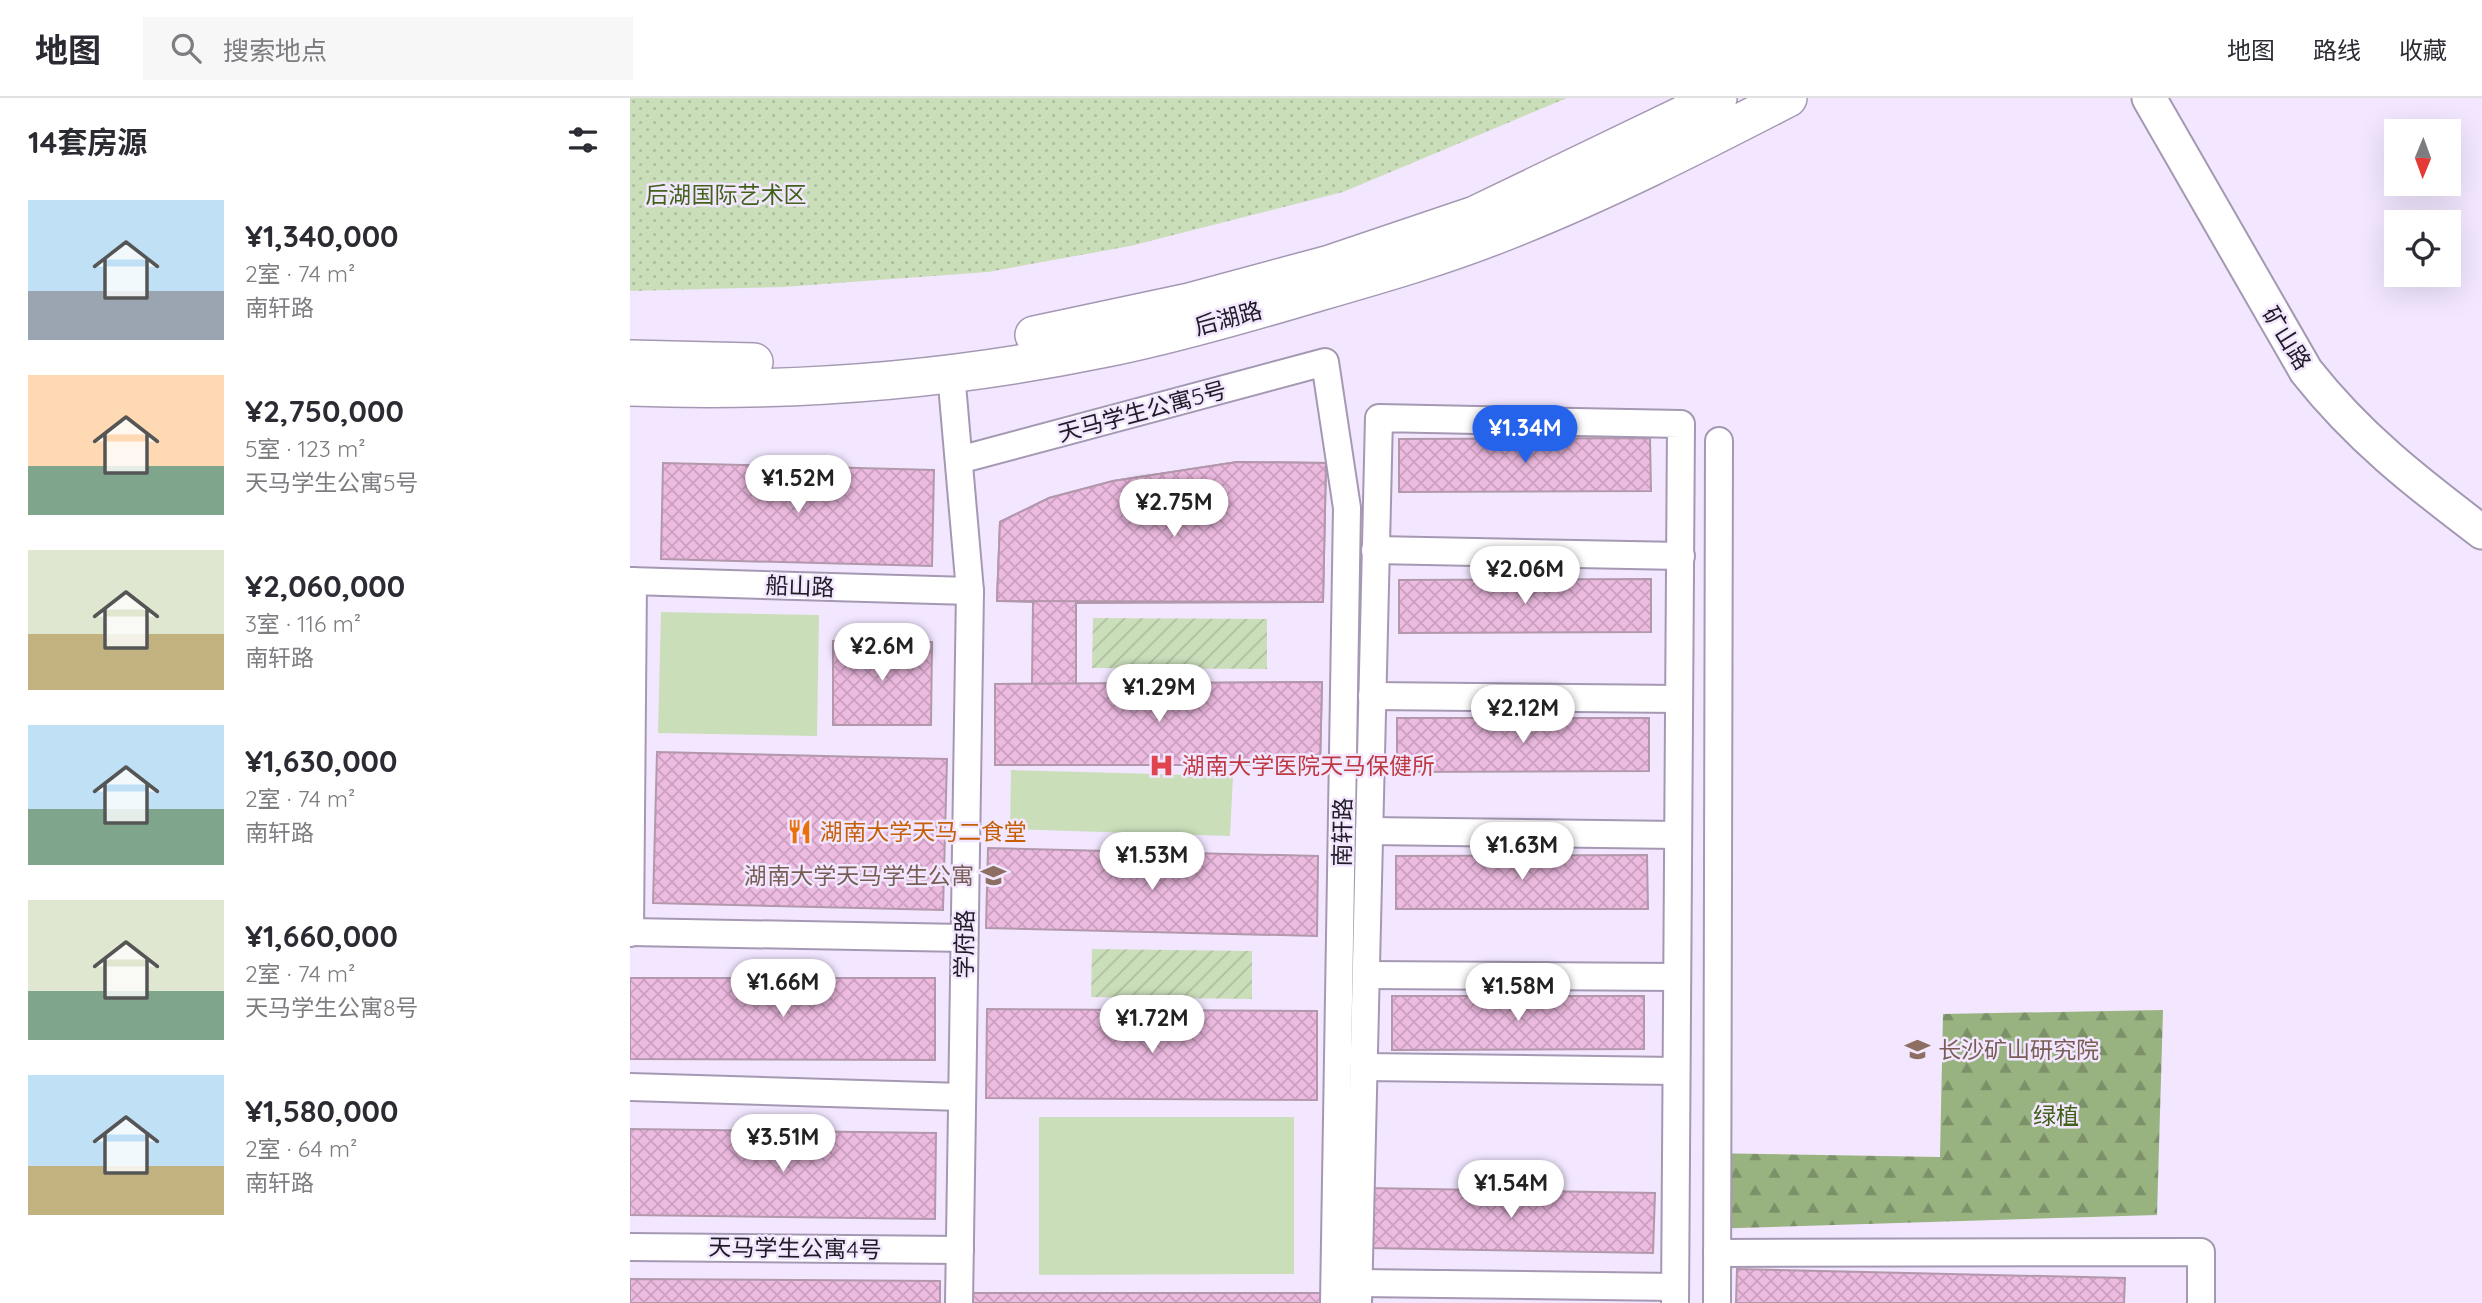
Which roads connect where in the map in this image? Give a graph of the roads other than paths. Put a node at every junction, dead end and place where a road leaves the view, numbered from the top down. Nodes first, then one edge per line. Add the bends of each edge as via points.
1 (1718, 98) edge
2 (1788, 98) edge
3 (2148, 98) edge
4 (2173, 98) edge
5 (630, 359) edge
6 (1325, 362) joint
7 (951, 373) junction
8 (630, 387) edge
9 (1719, 441) dead end
10 (958, 460) junction
11 (2482, 510) edge
12 (2482, 531) edge
13 (1375, 550) junction
14 (1681, 556) junction
15 (631, 581) edge
16 (970, 591) junction
17 (1372, 696) junction
18 (1679, 699) junction
19 (1369, 831) junction
20 (1678, 835) junction
21 (630, 932) edge
22 (964, 938) junction
23 (1366, 975) junction
24 (1677, 977) junction
25 (1364, 1067) junction
26 (1676, 1071) junction
27 (630, 1087) edge
28 (962, 1097) junction
29 (630, 1247) edge
30 (960, 1250) junction
31 (1717, 1253) junction
32 (1359, 1293) edge
33 (1675, 1295) edge
34 (959, 1303) edge
35 (1334, 1303) edge
36 (1717, 1303) edge
37 (2200, 1303) edge

1 - 5 main road, 后湖路 via 1475,215 1330,264 1189,302 940,353 741,362
2 - 7 main road, 后湖路 via 1641,173 1531,221 1374,276 1218,322 1106,348
3 - 12 street, 矿山路 via 2306,371 2338,411 2392,464
4 - 11 street, 矿山路 via 2318,360 2385,433
6 - 10 street, 天马学生公寓5号
6 - 35 street, 南轩路 via 1347,508
7 - 8 main road, 后湖路 via 810,384
7 - 10 street, 学府路
9 - 31 street
10 - 16 street, 学府路
13 - 14 street
13 - 14 street via 1379,418 1681,424
13 - 17 street
14 - 18 street
15 - 16 street, 船山路
15 - 21 street
16 - 22 street, 学府路
17 - 18 street
17 - 19 street
18 - 20 street
19 - 20 street
19 - 23 street
20 - 24 street
21 - 22 street
22 - 28 street, 学府路
23 - 24 street
23 - 25 street
24 - 26 street
25 - 26 street
25 - 32 street
26 - 33 street
27 - 28 street
28 - 30 street, 学府路
29 - 30 street, 天马学生公寓4号
30 - 34 street, 学府路
31 - 36 street
31 - 37 street via 2201,1252
32 - 33 street

